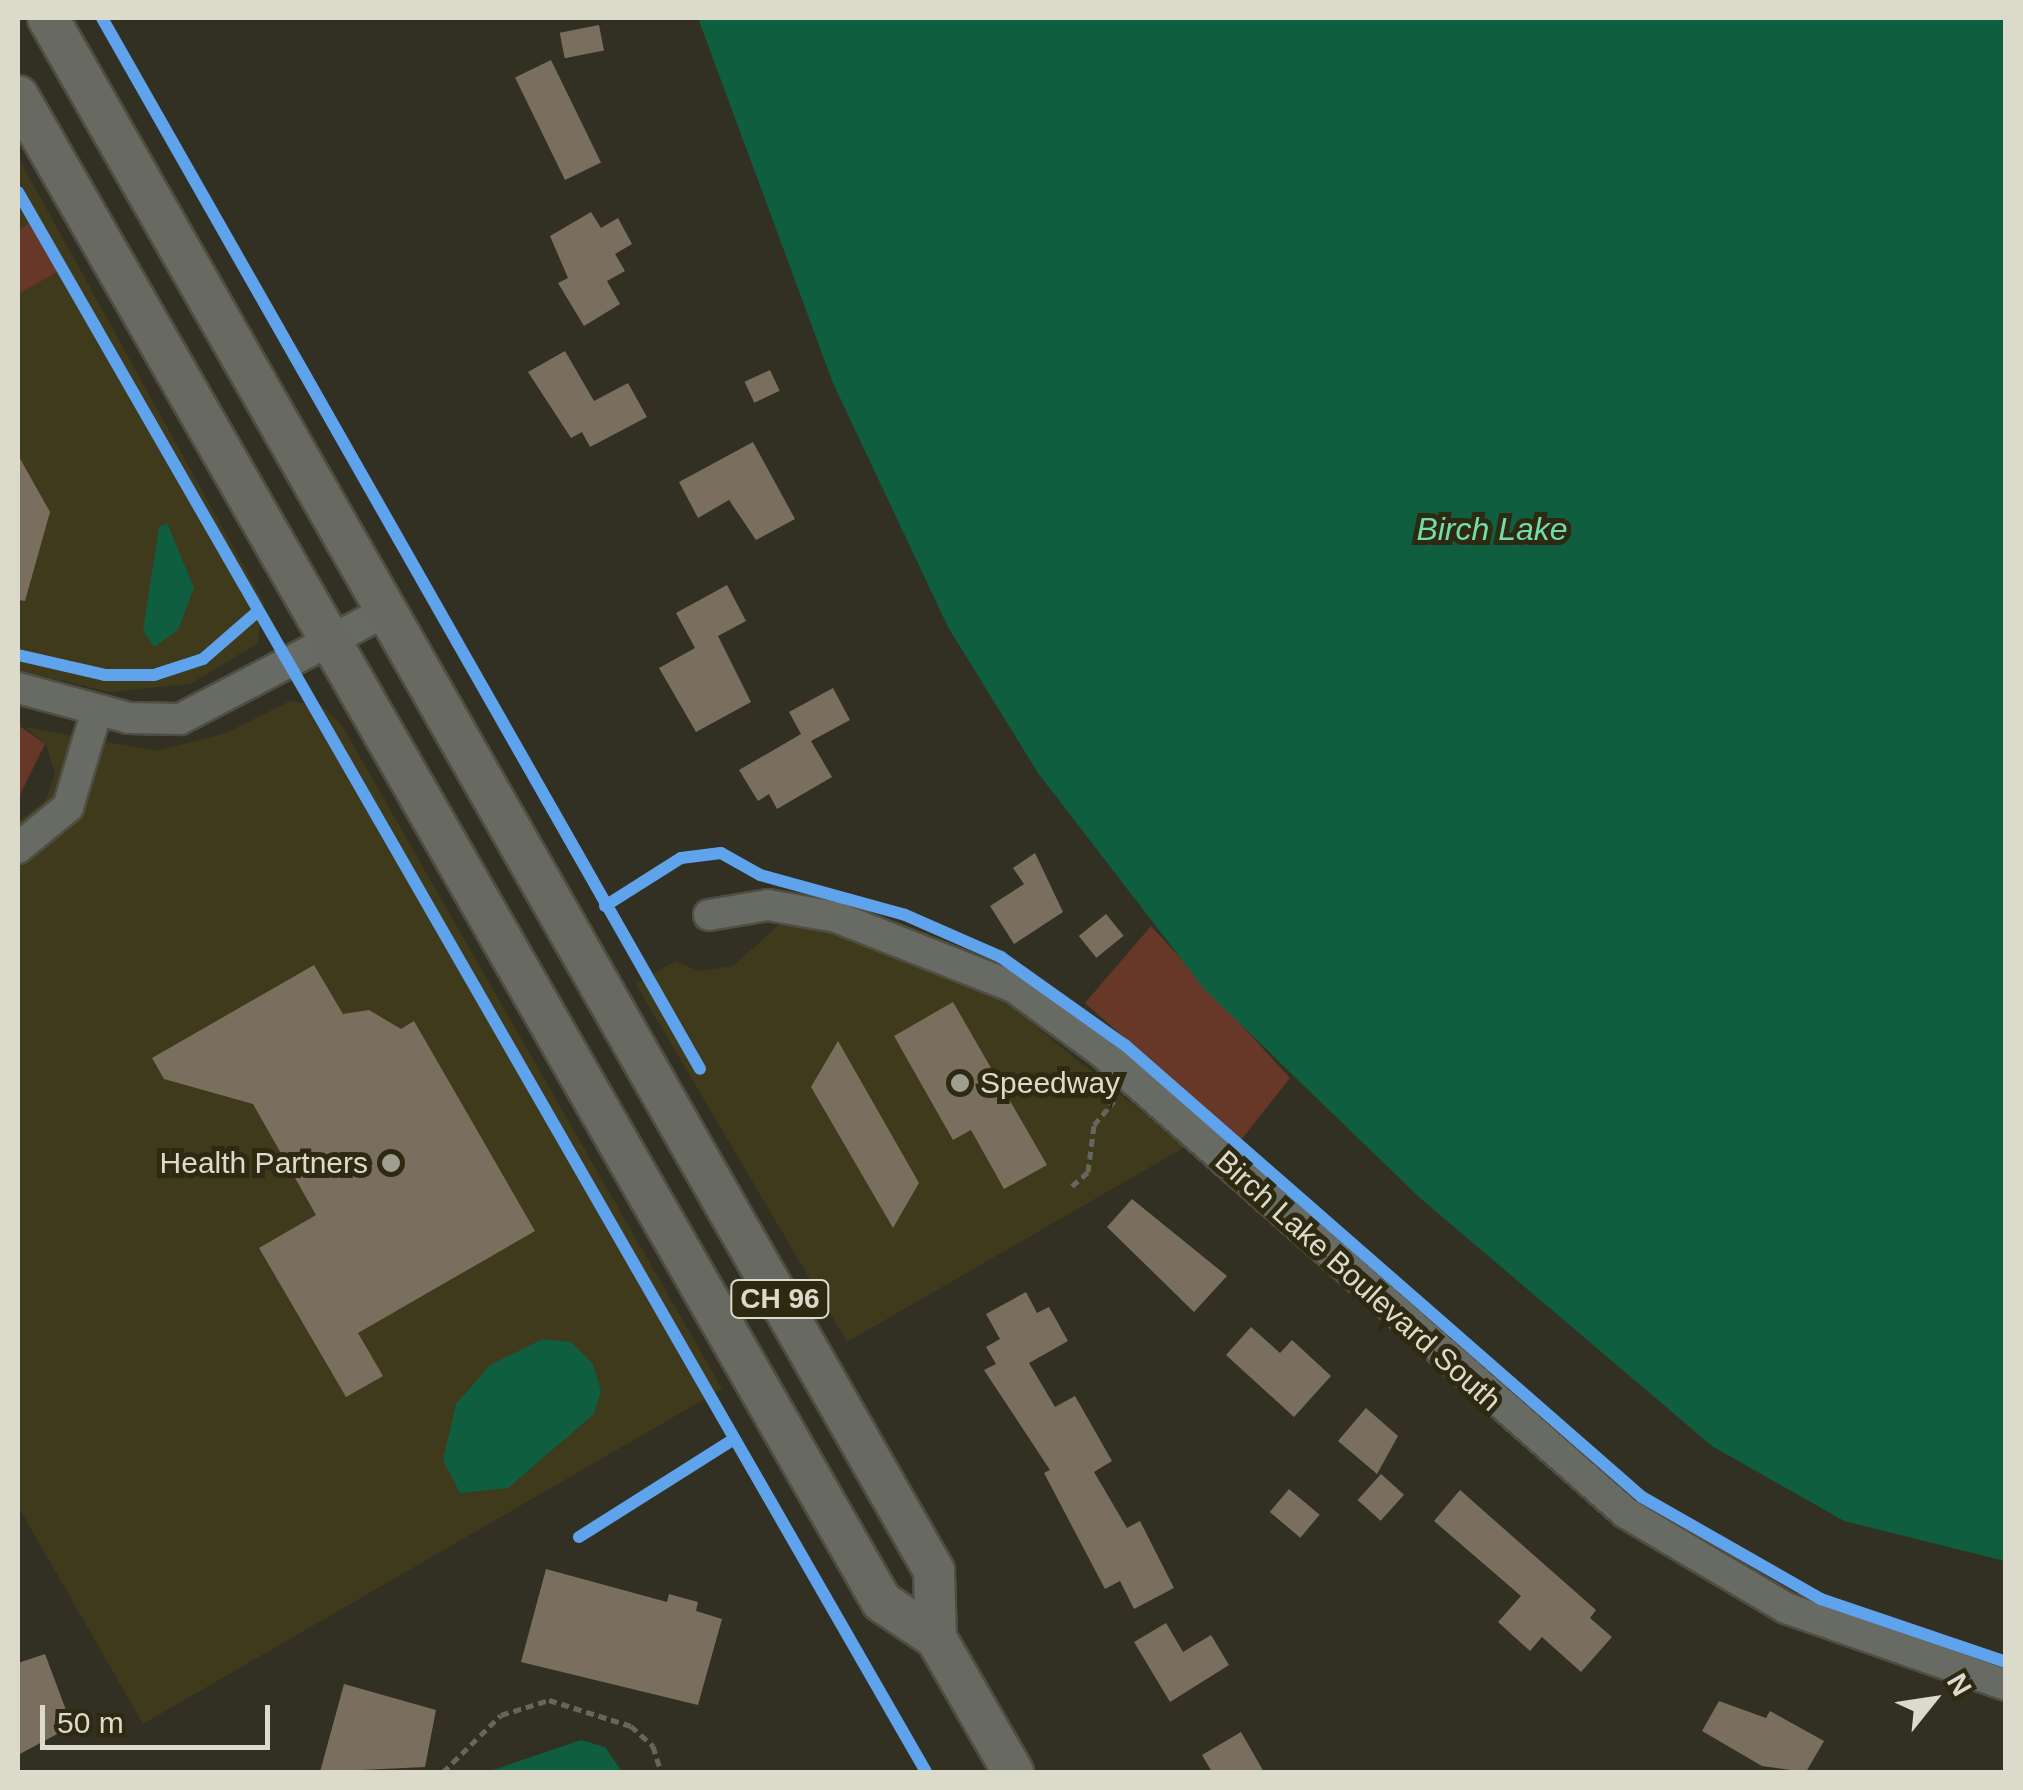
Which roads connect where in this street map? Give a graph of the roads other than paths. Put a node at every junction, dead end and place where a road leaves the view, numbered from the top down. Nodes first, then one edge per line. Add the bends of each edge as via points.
1 (48, 18) edge
2 (18, 96) edge
3 (387, 611) junction
4 (331, 644) junction
5 (18, 688) edge
6 (96, 710) junction
7 (18, 848) edge
8 (708, 915) dead end
9 (936, 1638) junction
10 (2006, 1685) edge
11 (1013, 1772) edge

1 - 3 main road, CH 96
2 - 4 main road, CH 96
3 - 4 street
3 - 9 main road, CH 96 via 934,1571
4 - 6 street via 198,714 150,721
4 - 9 main road, CH 96 via 882,1602
5 - 6 street
6 - 7 street via 68,807
8 - 10 street, Birch Lake Boulevard South via 781,906 907,938 1033,999 1643,1524 1836,1630
9 - 11 main road, CH 96

